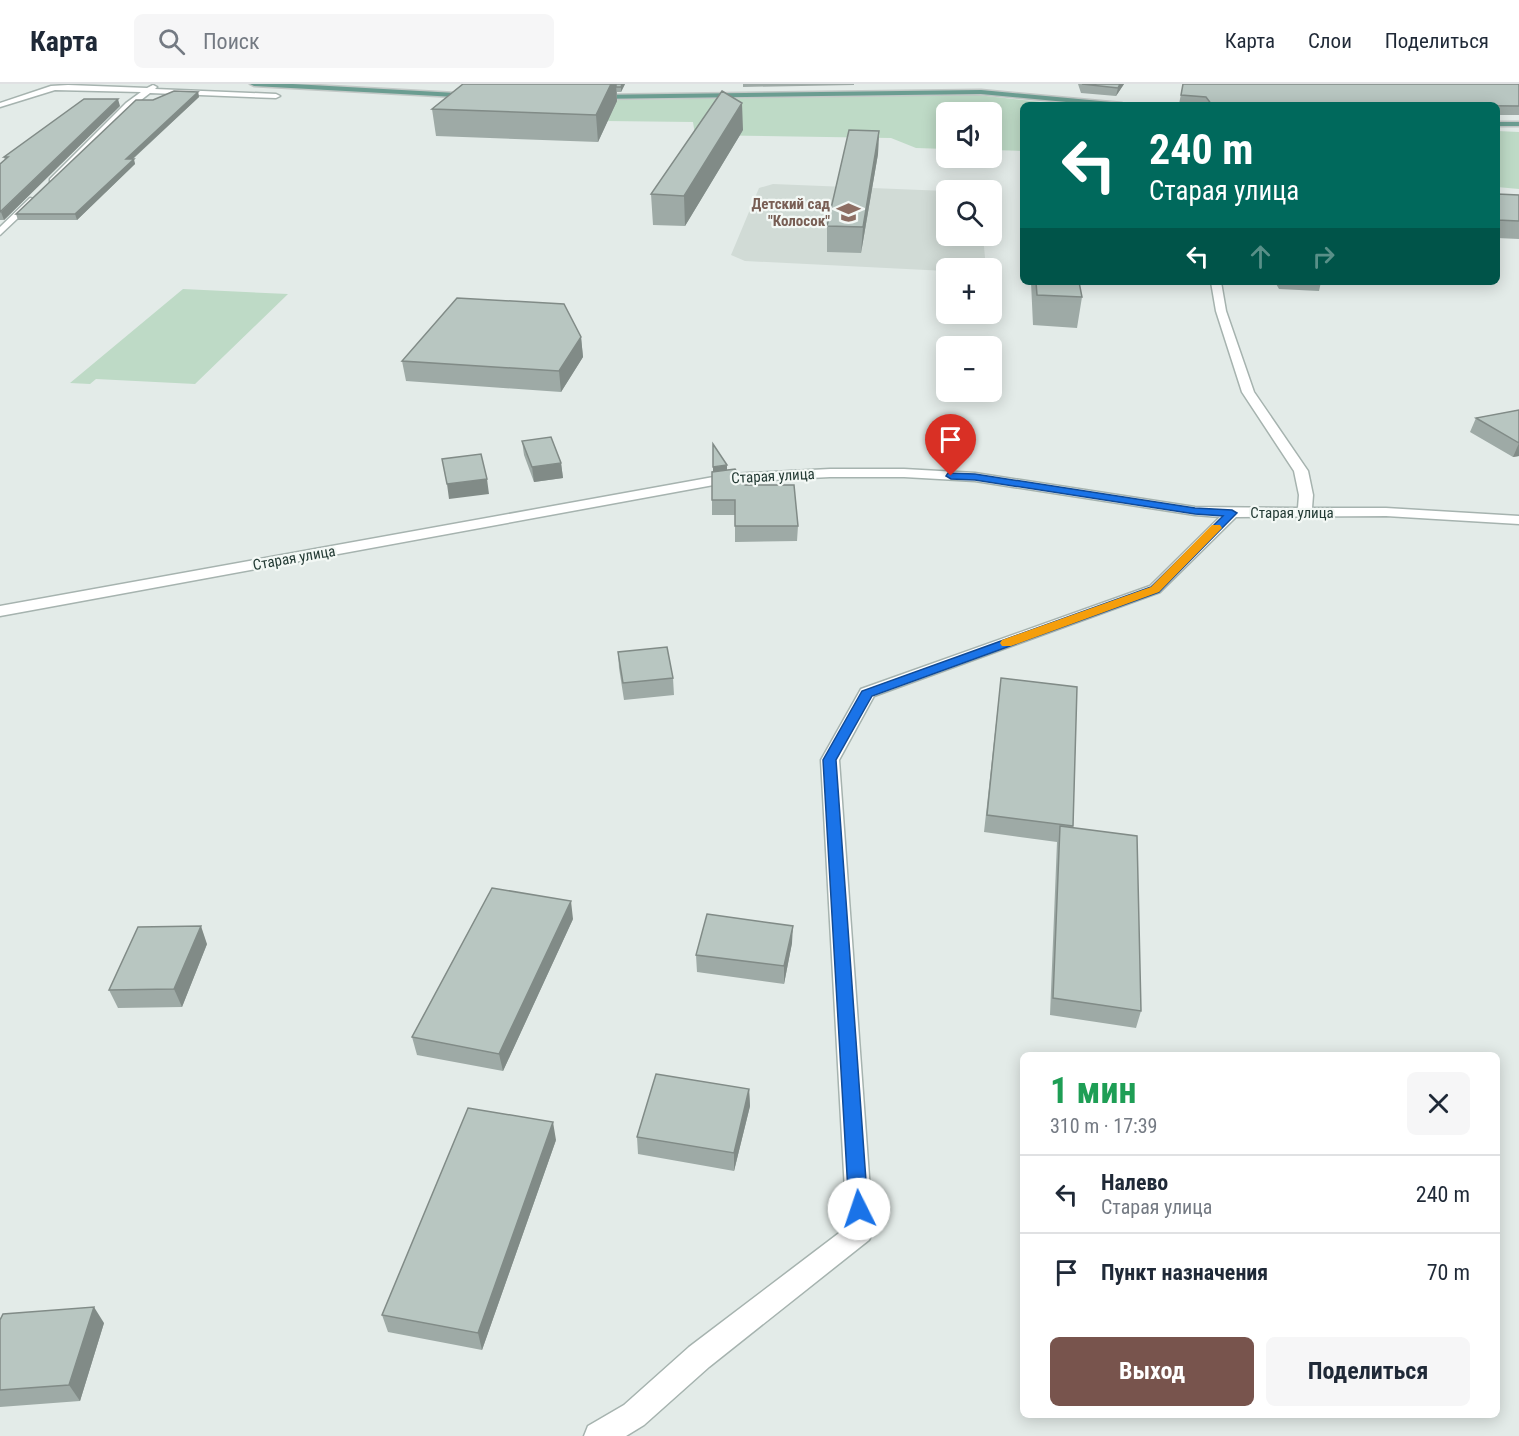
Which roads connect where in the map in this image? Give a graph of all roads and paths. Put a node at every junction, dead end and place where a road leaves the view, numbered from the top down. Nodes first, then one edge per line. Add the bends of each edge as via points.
1 (254, 84) edge
2 (153, 86) edge
3 (276, 96) dead end
4 (481, 96) edge
5 (588, 97) edge
6 (1089, 102) edge
7 (0, 105) edge
8 (1500, 124) edge
9 (1519, 124) edge
10 (48, 185) edge
11 (40, 193) edge
12 (0, 232) edge
13 (1217, 285) edge
14 (1232, 513) junction
15 (1305, 513) junction
16 (1519, 520) edge
17 (0, 611) edge
18 (598, 1436) edge

1 - 4 main road
2 - 3 street
2 - 7 street via 54,88
2 - 10 street
5 - 6 main road via 981,92
8 - 9 main road
11 - 12 street
13 - 15 street via 1221,311 1248,392 1301,471
14 - 15 street, Старая улица
14 - 17 street, Старая улица via 1195,511 975,477 830,473 730,478
14 - 18 street via 1155,589 867,693 830,760 860,1232 699,1358 634,1415
15 - 16 street, Старая улица via 1386,512

